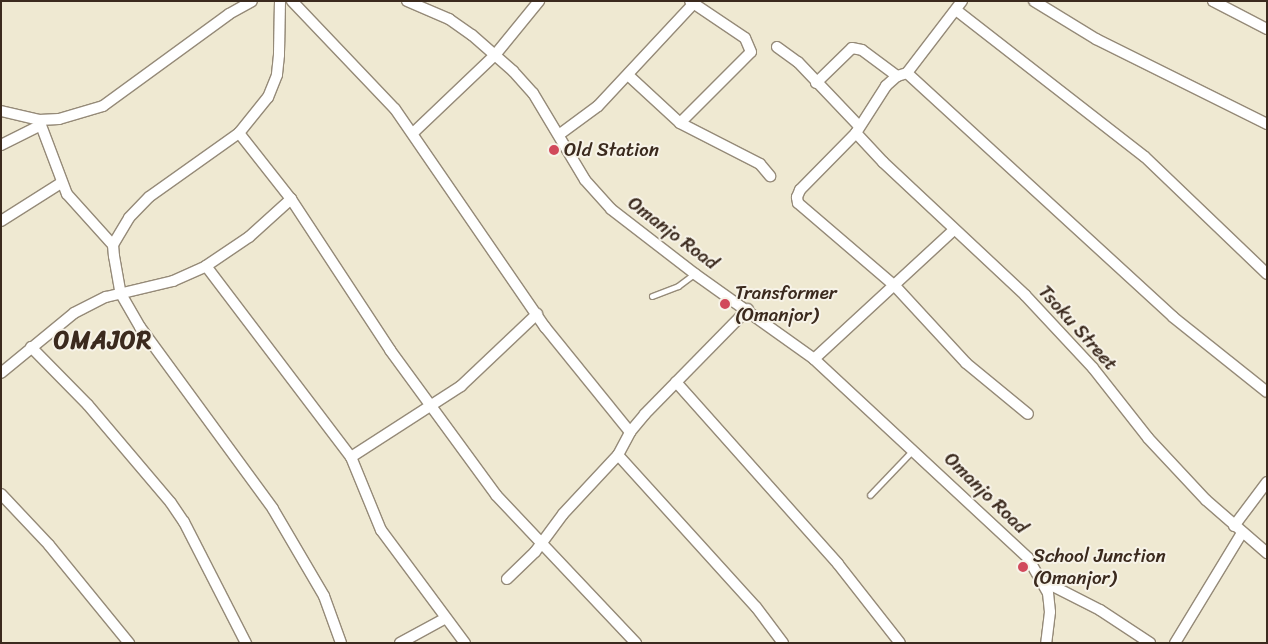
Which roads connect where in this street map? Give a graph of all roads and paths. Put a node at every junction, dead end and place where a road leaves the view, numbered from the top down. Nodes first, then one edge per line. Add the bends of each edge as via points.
1 (252, 1) edge
2 (280, 1) edge
3 (292, 1) edge
4 (407, 1) edge
5 (539, 1) edge
6 (1034, 1) edge
7 (1213, 1) edge
8 (691, 3) edge
9 (959, 6) edge
10 (1267, 29) edge
11 (777, 47) dead end
12 (495, 55) junction
13 (902, 74) junction
14 (628, 76) junction
15 (816, 82) junction
16 (1, 111) edge
17 (39, 123) junction
18 (680, 123) junction
19 (1267, 124) edge
20 (857, 129) junction
21 (238, 133) junction
22 (413, 134) junction
23 (560, 134) junction
24 (1, 145) edge
25 (770, 176) dead end
26 (61, 183) junction
27 (291, 199) junction
28 (1, 221) edge
29 (954, 230) junction
30 (113, 245) junction
31 (206, 266) junction
32 (695, 274) junction
33 (1267, 274) edge
34 (895, 286) junction
35 (121, 294) junction
36 (652, 296) dead end
37 (748, 309) junction
38 (537, 314) junction
39 (31, 347) junction
40 (814, 359) junction
41 (1, 373) edge
42 (676, 382) junction
43 (1267, 392) edge
44 (429, 404) junction
45 (1028, 414) dead end
46 (630, 432) junction
47 (914, 449) junction
48 (618, 455) junction
49 (351, 457) junction
50 (1267, 482) edge
51 (1, 494) edge
52 (870, 495) dead end
53 (1234, 526) junction
54 (1242, 533) junction
55 (541, 545) junction
56 (1267, 553) edge
57 (507, 579) dead end
58 (1045, 582) junction
59 (446, 618) junction
60 (128, 643) edge
61 (246, 643) edge
62 (341, 643) edge
63 (400, 643) edge
64 (465, 643) edge
65 (636, 643) edge
66 (783, 643) edge
67 (900, 643) edge
68 (1046, 643) edge
69 (1150, 643) edge
70 (1175, 643) edge

1 - 17 street via 103,106
2 - 21 street via 277,75 268,97
3 - 22 street via 395,109
4 - 12 street, Omanjo Road via 449,19
5 - 12 street
6 - 19 street via 1096,39
7 - 10 street
8 - 14 street
8 - 18 street via 745,38 751,52
9 - 13 street
9 - 33 street via 1145,157
11 - 15 street, Tsoku Street
12 - 22 street
12 - 23 street, Omanjo Road via 533,93
13 - 15 street via 862,50 852,48
13 - 20 street via 874,101
13 - 43 street via 1173,317
14 - 18 street
14 - 23 street via 598,106
15 - 20 street, Tsoku Street
16 - 17 street
17 - 24 street
17 - 26 street
18 - 25 street via 760,164
20 - 29 street, Tsoku Street
20 - 34 street via 800,190 798,203
21 - 27 street
21 - 30 street via 149,197 120,229
22 - 38 street
23 - 32 street, Omanjo Road via 585,180 611,209
26 - 28 street
26 - 30 street via 90,222
27 - 31 street via 249,237
27 - 44 street
29 - 34 street
29 - 53 street, Tsoku Street via 1061,332 1148,438
30 - 35 street
31 - 35 street via 174,281
31 - 49 street
32 - 36 lane via 678,286
32 - 37 street, Omanjo Road
34 - 40 street
34 - 45 street via 966,362
35 - 39 street via 93,302 74,313
35 - 62 street via 140,326 273,509 324,596
37 - 40 street, Omanjo Road
37 - 42 street
38 - 44 street via 486,366 461,386
38 - 46 street
39 - 41 street
39 - 61 street via 88,405 171,503
40 - 47 street, Omanjo Road
42 - 46 street
42 - 67 street via 838,564
44 - 49 street
44 - 55 street via 496,494
46 - 48 street
47 - 52 lane
47 - 58 street, Omanjo Road via 1028,558
48 - 55 street via 563,514
48 - 66 street via 756,607
49 - 59 street via 381,530
50 - 53 street
51 - 60 street via 50,546
53 - 54 street, Tsoku Street
54 - 56 street, Tsoku Street
54 - 70 street
55 - 57 street
55 - 65 street
58 - 68 street, Omanjo Road via 1050,612
58 - 69 street via 1100,610
59 - 63 street
59 - 64 street

